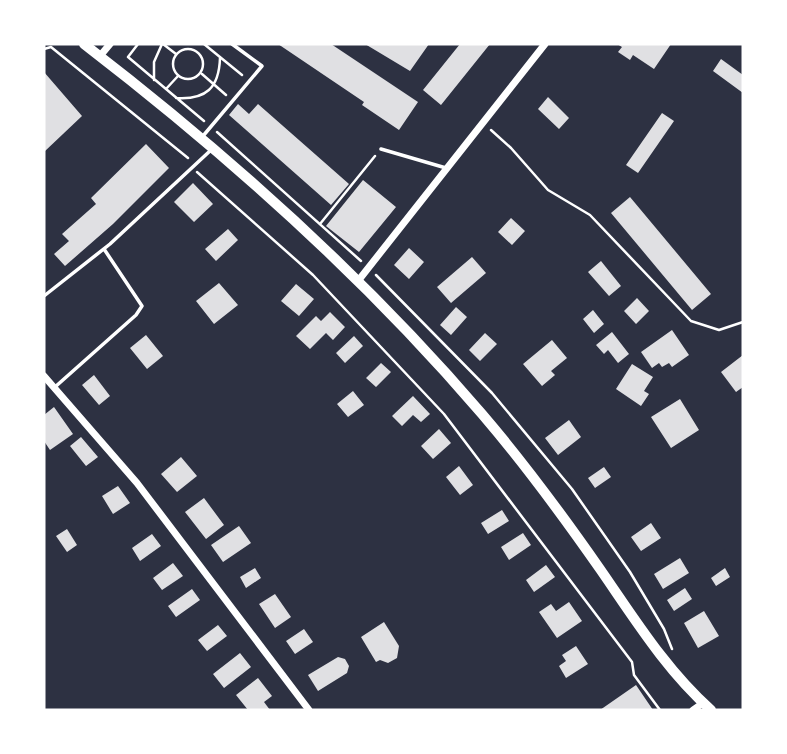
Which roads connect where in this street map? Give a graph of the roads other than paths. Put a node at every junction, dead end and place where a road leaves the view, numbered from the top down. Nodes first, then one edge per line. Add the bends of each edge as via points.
1 (84, 44) edge
2 (110, 44) edge
3 (232, 44) edge
4 (545, 44) edge
5 (100, 56) junction
6 (202, 137) junction
7 (214, 148) junction
8 (381, 149) road end
9 (447, 169) junction
10 (104, 249) junction
11 (359, 281) junction
12 (44, 296) edge
13 (44, 376) edge
14 (55, 387) junction
15 (707, 707) edge
16 (309, 710) edge
17 (693, 710) edge

1 - 5 main road
2 - 5 street
3 - 6 lane via 262,66
4 - 9 street
5 - 6 main road
6 - 7 main road
7 - 10 lane
7 - 11 main road
8 - 9 lane
9 - 11 street
10 - 12 lane
10 - 14 lane via 142,306
11 - 15 main road via 482,414 666,662
13 - 14 street
14 - 16 street via 137,483
15 - 17 street

